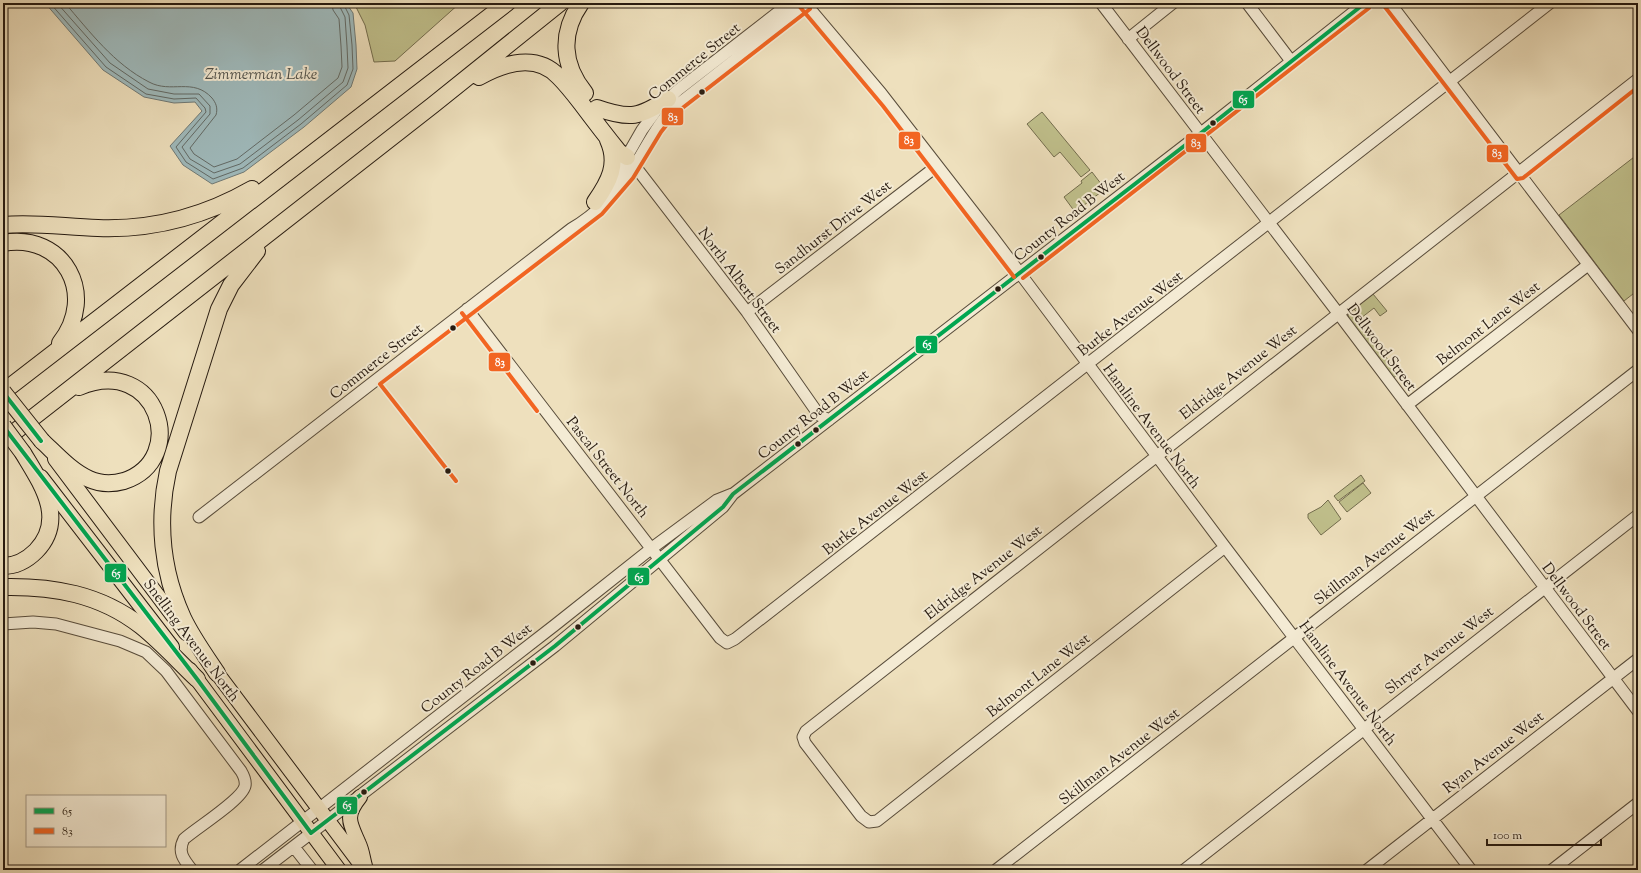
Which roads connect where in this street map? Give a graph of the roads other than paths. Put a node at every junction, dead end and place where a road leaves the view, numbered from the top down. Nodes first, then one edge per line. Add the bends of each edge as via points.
1 (507, 3) edge
2 (560, 3) edge
3 (580, 3) edge
4 (790, 3) edge
5 (1101, 3) edge
6 (1173, 3) edge
7 (1247, 3) edge
8 (1365, 3) edge
9 (1390, 3) edge
10 (1550, 3) edge
11 (806, 4) edge
12 (1128, 39) junction
13 (1291, 61) junction
14 (1638, 79) edge
15 (1450, 82) junction
16 (668, 99) junction
17 (433, 105) junction
18 (371, 107) junction
19 (597, 108) junction
20 (1201, 133) junction
21 (606, 135) junction
22 (631, 161) junction
23 (937, 166) junction
24 (1519, 173) junction
25 (316, 195) junction
26 (595, 202) junction
27 (1270, 223) junction
28 (3, 225) edge
29 (570, 229) junction
30 (3, 243) edge
31 (1588, 265) junction
32 (1019, 273) junction
33 (467, 309) junction
34 (747, 312) junction
35 (1338, 313) junction
36 (1638, 330) edge
37 (39, 365) junction
38 (1088, 365) junction
39 (1638, 370) edge
40 (3, 392) edge
41 (66, 392) junction
42 (1407, 404) junction
43 (829, 420) junction
44 (3, 426) edge
45 (3, 441) edge
46 (42, 441) junction
47 (23, 453) junction
48 (1156, 456) junction
49 (733, 494) junction
50 (1476, 496) junction
51 (1638, 515) edge
52 (200, 517) dead end
53 (1225, 547) junction
54 (652, 548) junction
55 (660, 559) junction
56 (3, 566) edge
57 (3, 587) edge
58 (1545, 587) junction
59 (3, 624) edge
60 (1294, 638) junction
61 (727, 643) joint
62 (1638, 659) edge
63 (217, 672) junction
64 (1613, 678) junction
65 (196, 679) junction
66 (1638, 711) edge
67 (1364, 728) junction
68 (360, 797) junction
69 (1638, 803) edge
70 (319, 809) junction
71 (1432, 818) junction
72 (327, 821) junction
73 (302, 822) junction
74 (869, 822) joint
75 (311, 833) junction
76 (294, 847) junction
77 (192, 870) edge
78 (240, 870) edge
79 (263, 870) edge
80 (312, 870) edge
81 (339, 870) edge
82 (365, 870) edge
83 (996, 870) edge
84 (1184, 870) edge
85 (1367, 870) edge
86 (1471, 870) edge
87 (1552, 870) edge

1 - 18 highway
2 - 17 highway
3 - 19 highway via 567,30 566,51 571,72
4 - 16 street, Commerce Street
5 - 12 street, Dellwood Street
6 - 12 street
7 - 13 street
8 - 13 street, County Road B West
9 - 15 street
10 - 15 street, Burke Avenue West
11 - 22 street, Commerce Street via 672,109
11 - 23 street, Hamline Avenue North via 847,51
12 - 20 street, Dellwood Street
13 - 20 street, County Road B West
14 - 24 street, Eldridge Avenue West
15 - 24 street
15 - 27 street, Burke Avenue West
16 - 19 highway via 647,112 636,115 614,114
16 - 22 street, Commerce Street via 650,119
17 - 21 highway via 502,66 515,62 538,64 559,76
17 - 25 highway
18 - 28 highway via 252,189 199,214 129,228 30,223
18 - 37 highway
19 - 22 highway via 625,146
20 - 27 street, Dellwood Street
20 - 32 street, County Road B West
21 - 22 highway via 619,152
21 - 26 highway via 613,154 612,173 609,183
22 - 26 street, Commerce Street
22 - 29 street, Commerce Street via 613,194 601,208
22 - 34 street, North Albert Street
23 - 32 street, Hamline Avenue North
23 - 34 street, Sandhurst Drive West
24 - 31 street
24 - 35 street, Eldridge Avenue West
25 - 41 highway
25 - 63 highway via 256,252 227,290 202,359 165,486 162,526 169,578 183,618
26 - 29 street, Commerce Street
27 - 35 street, Dellwood Street
27 - 38 street, Burke Avenue West
29 - 33 street, Commerce Street
30 - 37 highway via 21,241 49,251 66,265 75,284 77,304 72,325 60,344
31 - 36 street
31 - 42 street, Belmont Lane West
32 - 38 street, Hamline Avenue North
32 - 43 street, County Road B West
33 - 52 street, Commerce Street
33 - 54 street, Pascal Street North
34 - 43 street, North Albert Street via 819,414
35 - 42 street, Dellwood Street
35 - 48 street, Eldridge Avenue West
37 - 40 highway
38 - 48 street, Hamline Avenue North
38 - 61 street, Burke Avenue West
39 - 50 street, Skillman Avenue West
40 - 46 highway, Snelling Avenue North, bridge
41 - 45 highway
41 - 46 highway via 100,380 119,381 137,389 149,401 159,422 155,454 144,469 130,478 110,483 100,482 81,476
42 - 50 street, Dellwood Street
43 - 49 street, County Road B West
44 - 47 highway, Snelling Avenue North, bridge
46 - 63 main road, Snelling Avenue North
47 - 56 highway via 45,490 48,499 49,528 41,545 32,555 18,563
47 - 65 main road, Snelling Avenue North
48 - 53 street, Hamline Avenue North
48 - 74 street, Eldridge Avenue West via 806,731 803,736 805,742 861,816
49 - 54 street, County Road B West via 717,500
49 - 55 street, County Road B West via 723,507
50 - 58 street, Dellwood Street
50 - 60 street, Skillman Avenue West
51 - 58 street, Shryer Avenue West
53 - 60 street, Hamline Avenue North
53 - 74 street, Belmont Lane West via 877,821
54 - 55 street, Pascal Street North
54 - 70 street, County Road B West
55 - 61 street, Pascal Street North via 720,638
55 - 68 street, County Road B West via 555,646
57 - 65 highway via 53,588 91,598 108,606 141,626
58 - 64 street, Dellwood Street
58 - 67 street, Shryer Avenue West
59 - 77 street via 44,622 120,641 146,652 166,671 241,771 245,780 245,786 239,796 181,844 181,854
60 - 67 street, Hamline Avenue North
60 - 83 street, Skillman Avenue West
62 - 64 street, Ryan Avenue West
63 - 70 main road, Snelling Avenue North
64 - 66 street, Dellwood Street
64 - 71 street, Ryan Avenue West
65 - 73 main road, Snelling Avenue North
67 - 71 street, Hamline Avenue North
67 - 84 street, Shryer Avenue West
68 - 72 street, County Road B West
68 - 82 main road via 351,808 349,819 360,844
69 - 87 street
70 - 72 main road, Snelling Avenue North
70 - 73 street, County Road B West
71 - 85 street, Ryan Avenue West
71 - 86 street, Hamline Avenue North
72 - 75 street, County Road B West
72 - 82 main road, Snelling Avenue North
73 - 75 main road, Snelling Avenue North
73 - 78 street, County Road B West
75 - 76 street, County Road B West
75 - 81 main road, Snelling Avenue North
76 - 79 street, County Road B West
76 - 80 street

